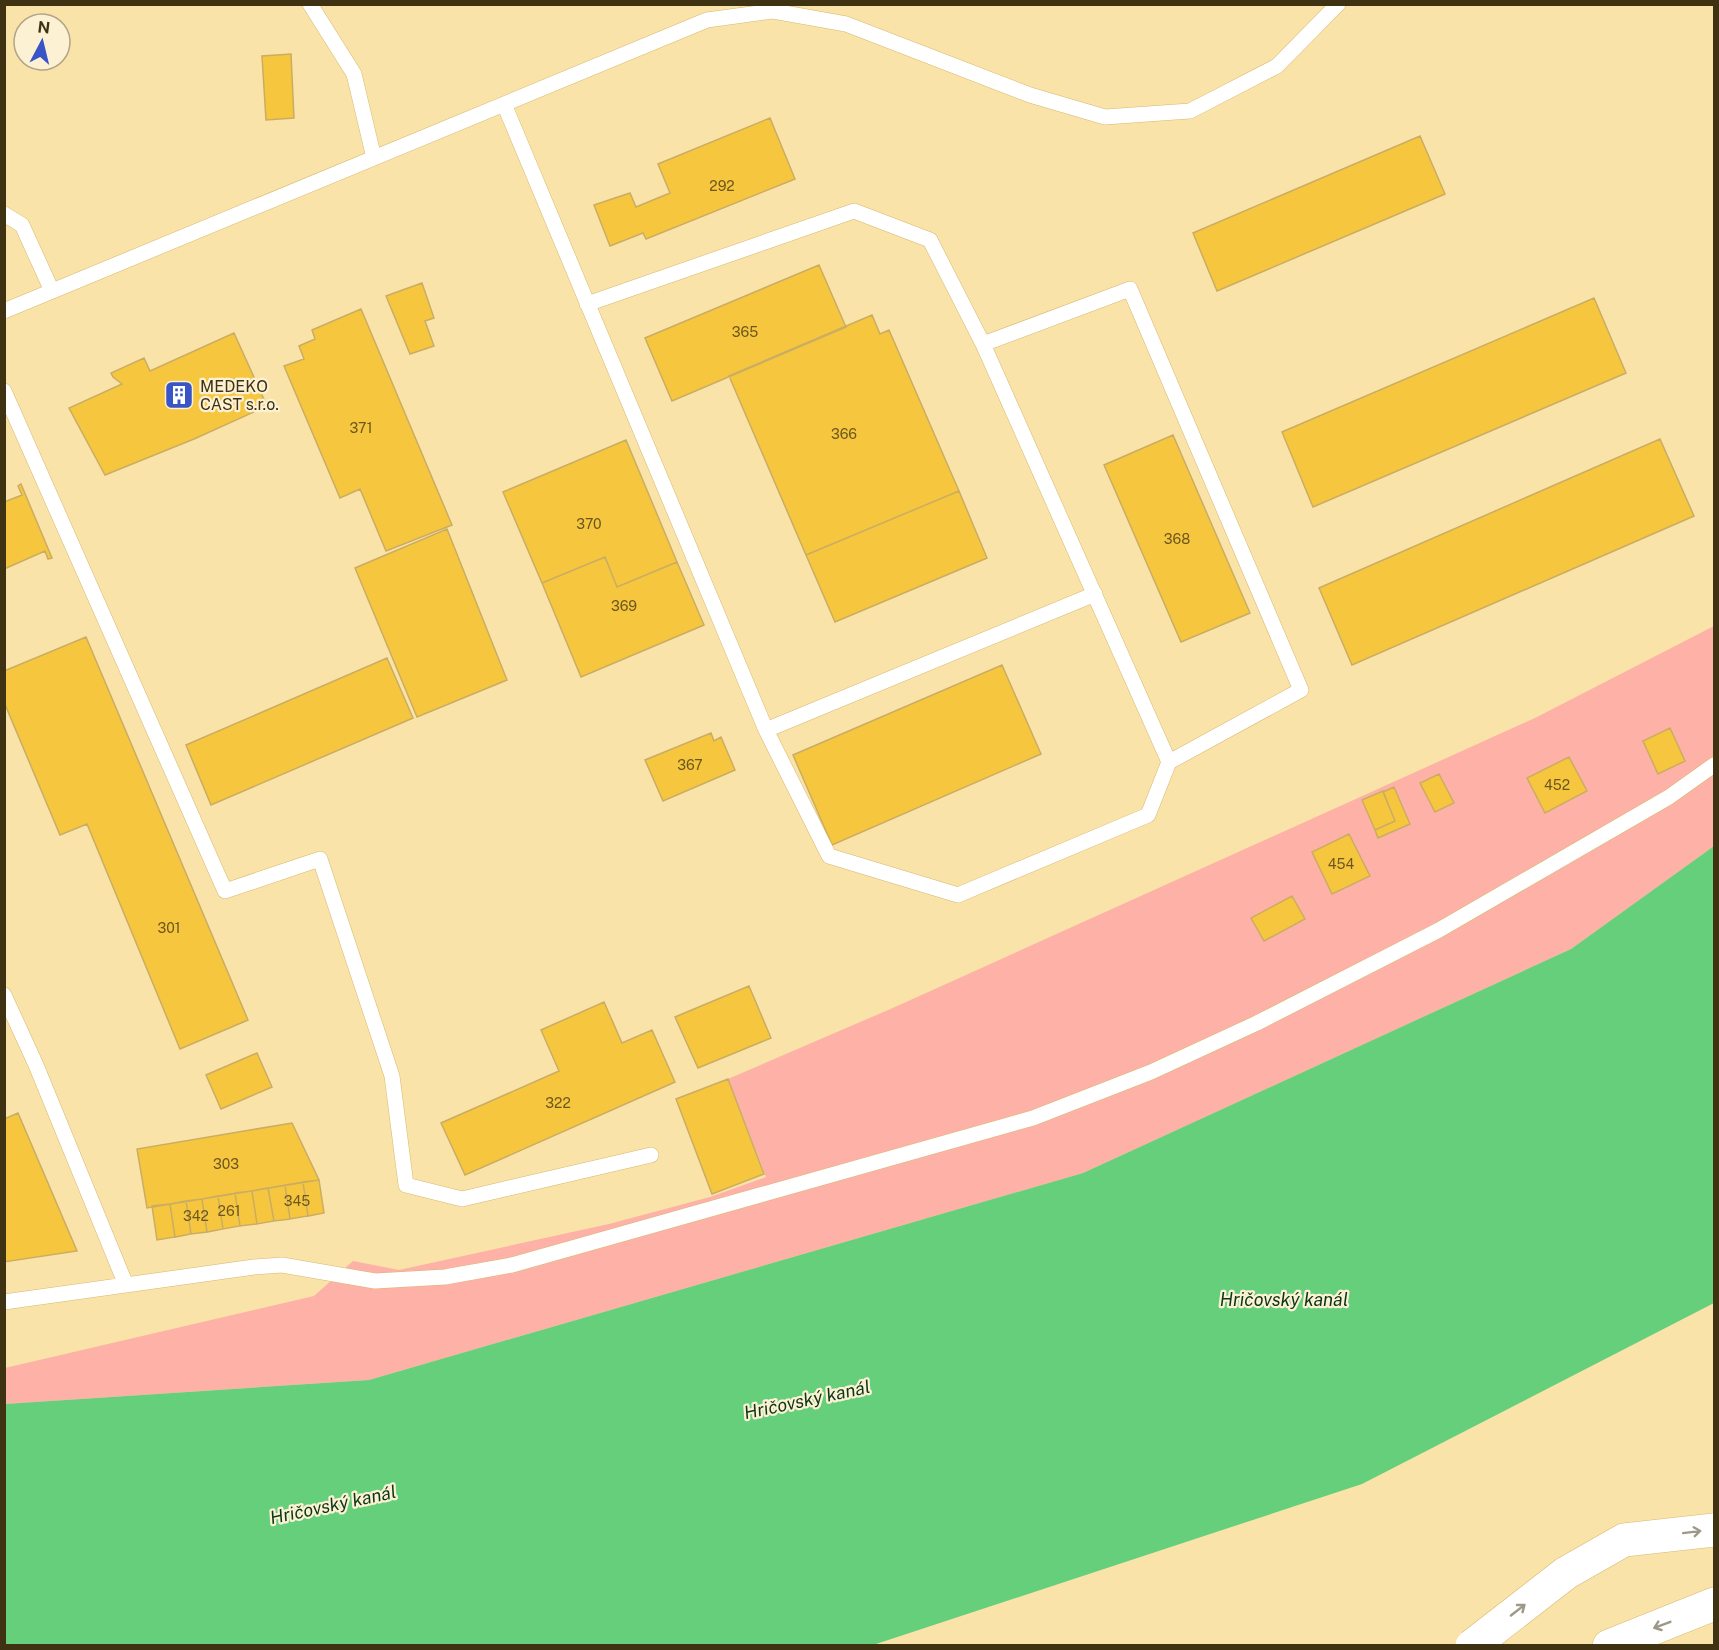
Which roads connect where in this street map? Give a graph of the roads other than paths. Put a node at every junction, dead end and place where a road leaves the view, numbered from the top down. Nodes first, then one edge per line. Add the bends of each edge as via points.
1 (310, 4) edge
2 (1338, 4) edge
3 (504, 104) junction
4 (374, 158) junction
5 (4, 214) edge
6 (22, 225) junction
7 (4, 232) edge
8 (52, 291) junction
9 (587, 304) junction
10 (4, 311) edge
11 (983, 344) junction
12 (4, 391) edge
13 (1095, 594) junction
14 (766, 730) junction
15 (1169, 762) junction
16 (1714, 765) edge
17 (4, 996) edge
18 (651, 1155) dead end
19 (126, 1285) junction
20 (4, 1302) edge
21 (1714, 1530) edge
22 (1714, 1604) edge
23 (1472, 1646) edge
24 (1609, 1646) edge

1 - 4 lane via 354,74
2 - 3 lane via 1277,66 1190,111 1105,117 1030,95 846,24 773,11 707,20
3 - 4 lane
3 - 9 lane
4 - 8 lane
5 - 6 lane
6 - 7 lane
6 - 8 lane
8 - 10 lane
9 - 11 lane via 854,211 930,240
9 - 14 lane
11 - 13 lane
11 - 15 lane via 1130,289 1301,690
12 - 18 lane via 225,891 320,859 392,1076 406,1185 462,1199
13 - 14 lane
13 - 15 lane
14 - 15 lane via 829,856 958,895 1148,815
16 - 19 lane via 1669,797 1439,930 1151,1072 1033,1118 523,1262 467,1273 375,1281 282,1265
17 - 19 lane
19 - 20 lane
23 -> 21 highway, bridge via 1566,1572 1624,1540
22 -> 24 highway

